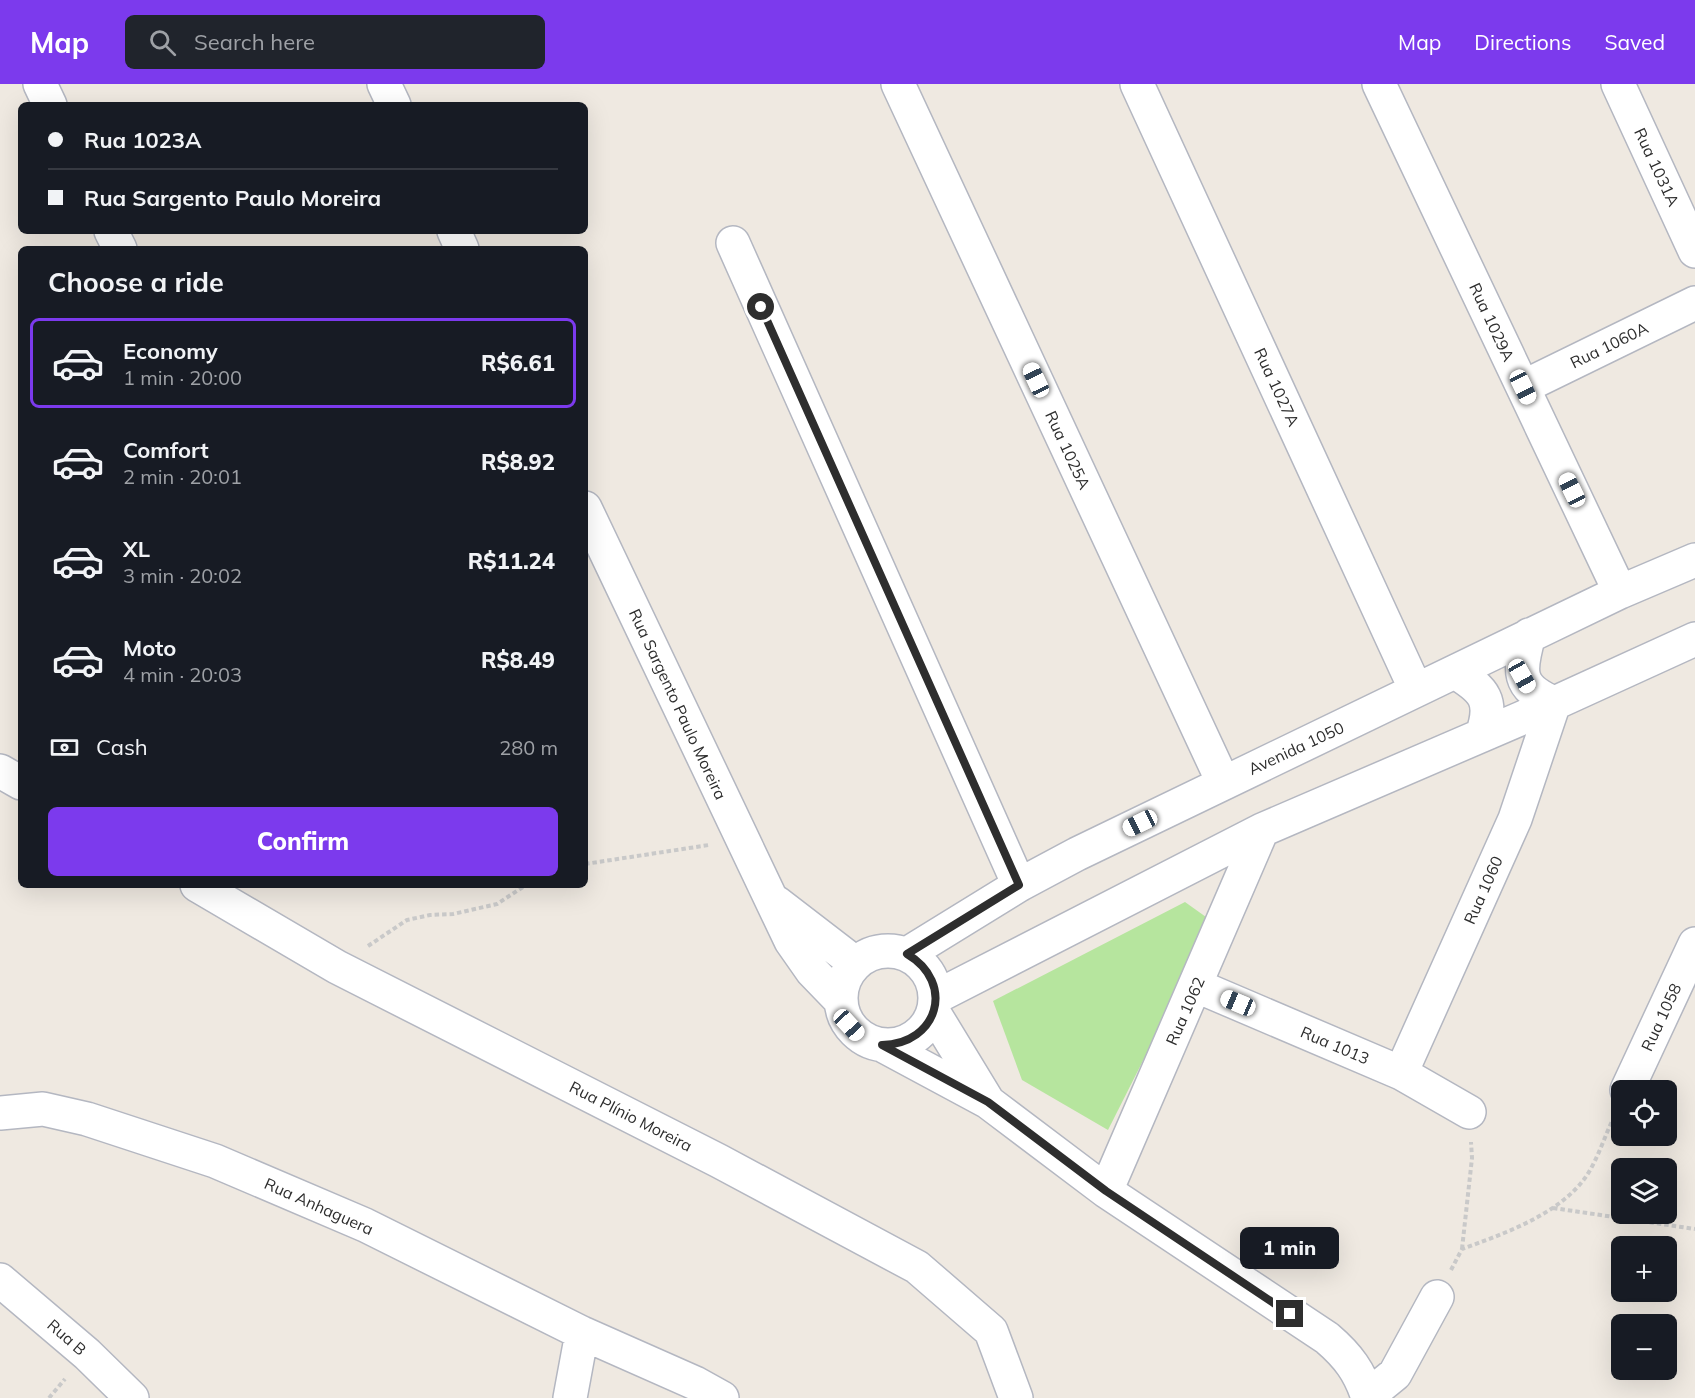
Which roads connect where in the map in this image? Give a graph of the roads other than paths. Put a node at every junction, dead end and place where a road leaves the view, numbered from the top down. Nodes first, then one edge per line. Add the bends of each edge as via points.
1 (40, 84) edge
2 (384, 84) edge
3 (898, 84) edge
4 (1137, 84) edge
5 (1380, 84) edge
6 (1618, 84) edge
7 (49, 102) edge
8 (393, 102) edge
9 (733, 243) dead end
10 (1695, 250) edge
11 (1695, 303) edge
12 (1523, 387) junction
13 (588, 514) edge
14 (1695, 560) edge
15 (1620, 592) junction
16 (1529, 636) junction
17 (1695, 639) edge
18 (1455, 672) junction
19 (1416, 690) junction
20 (1554, 703) junction
21 (1482, 735) junction
22 (0, 771) edge
23 (18, 781) edge
24 (1223, 782) junction
25 (1262, 830) junction
26 (1019, 885) junction
27 (202, 888) edge
28 (773, 900) junction
29 (1695, 944) edge
30 (907, 954) junction
31 (855, 963) junction
32 (1197, 986) junction
33 (840, 1000) junction
34 (935, 1005) junction
35 (882, 1045) junction
36 (1401, 1073) junction
37 (1632, 1080) edge
38 (988, 1102) junction
39 (1469, 1112) road end
40 (0, 1113) edge
41 (1106, 1191) junction
42 (0, 1280) edge
43 (1437, 1297) road end
44 (582, 1333) junction
45 (1367, 1397) edge
46 (132, 1398) edge
47 (570, 1398) edge
48 (722, 1398) edge
49 (1016, 1398) edge

1 - 7 street
2 - 8 street
3 - 24 street, Rua 1025A
4 - 19 street, Rua 1027A
5 - 12 street, Rua 1029A
6 - 10 street, Rua 1031A
9 - 26 street
11 - 12 street, Rua 1060A
12 - 15 street, Rua 1029A
13 - 28 street, Rua Sargento Paulo Moreira
14 - 15 street, Avenida 1050
15 - 16 street, Avenida 1050
16 - 18 street, Avenida 1050
16 - 20 street via 1522,676 1529,689
17 - 20 street
18 - 19 street, Avenida 1050
18 - 21 street via 1481,690 1488,704
19 - 24 street, Avenida 1050
20 - 21 street
20 - 36 street, Rua 1060 via 1515,819
21 - 25 street
22 - 23 street
24 - 26 street, Avenida 1050
25 - 32 street, Rua 1062
25 - 34 street
26 - 30 street, Avenida 1050
27 - 49 street, Rua Plínio Moreira via 337,966 917,1267 991,1331
28 - 31 street, Rua Sargento Paulo Moreira
28 - 33 street, Rua Sargento Paulo Moreira via 791,941 812,971
29 - 37 street, Rua 1058
30 - 31 street via 880,951
30 - 34 street via 928,971
31 - 33 street via 842,986
32 - 36 street, Rua 1013
32 - 41 street, Rua 1062
33 - 35 street via 853,1030 869,1042
34 - 35 street via 926,1027 914,1038 899,1045
34 - 38 street
35 - 38 street
36 - 39 street, Rua 1013
38 - 41 street
40 - 44 street, Rua Anhaguera via 43,1109 87,1119 215,1161 365,1225
41 - 45 street via 1327,1338 1349,1357
42 - 46 street, Rua B
43 - 45 street via 1395,1374
44 - 47 street
44 - 48 street, Rua Anhaguera

